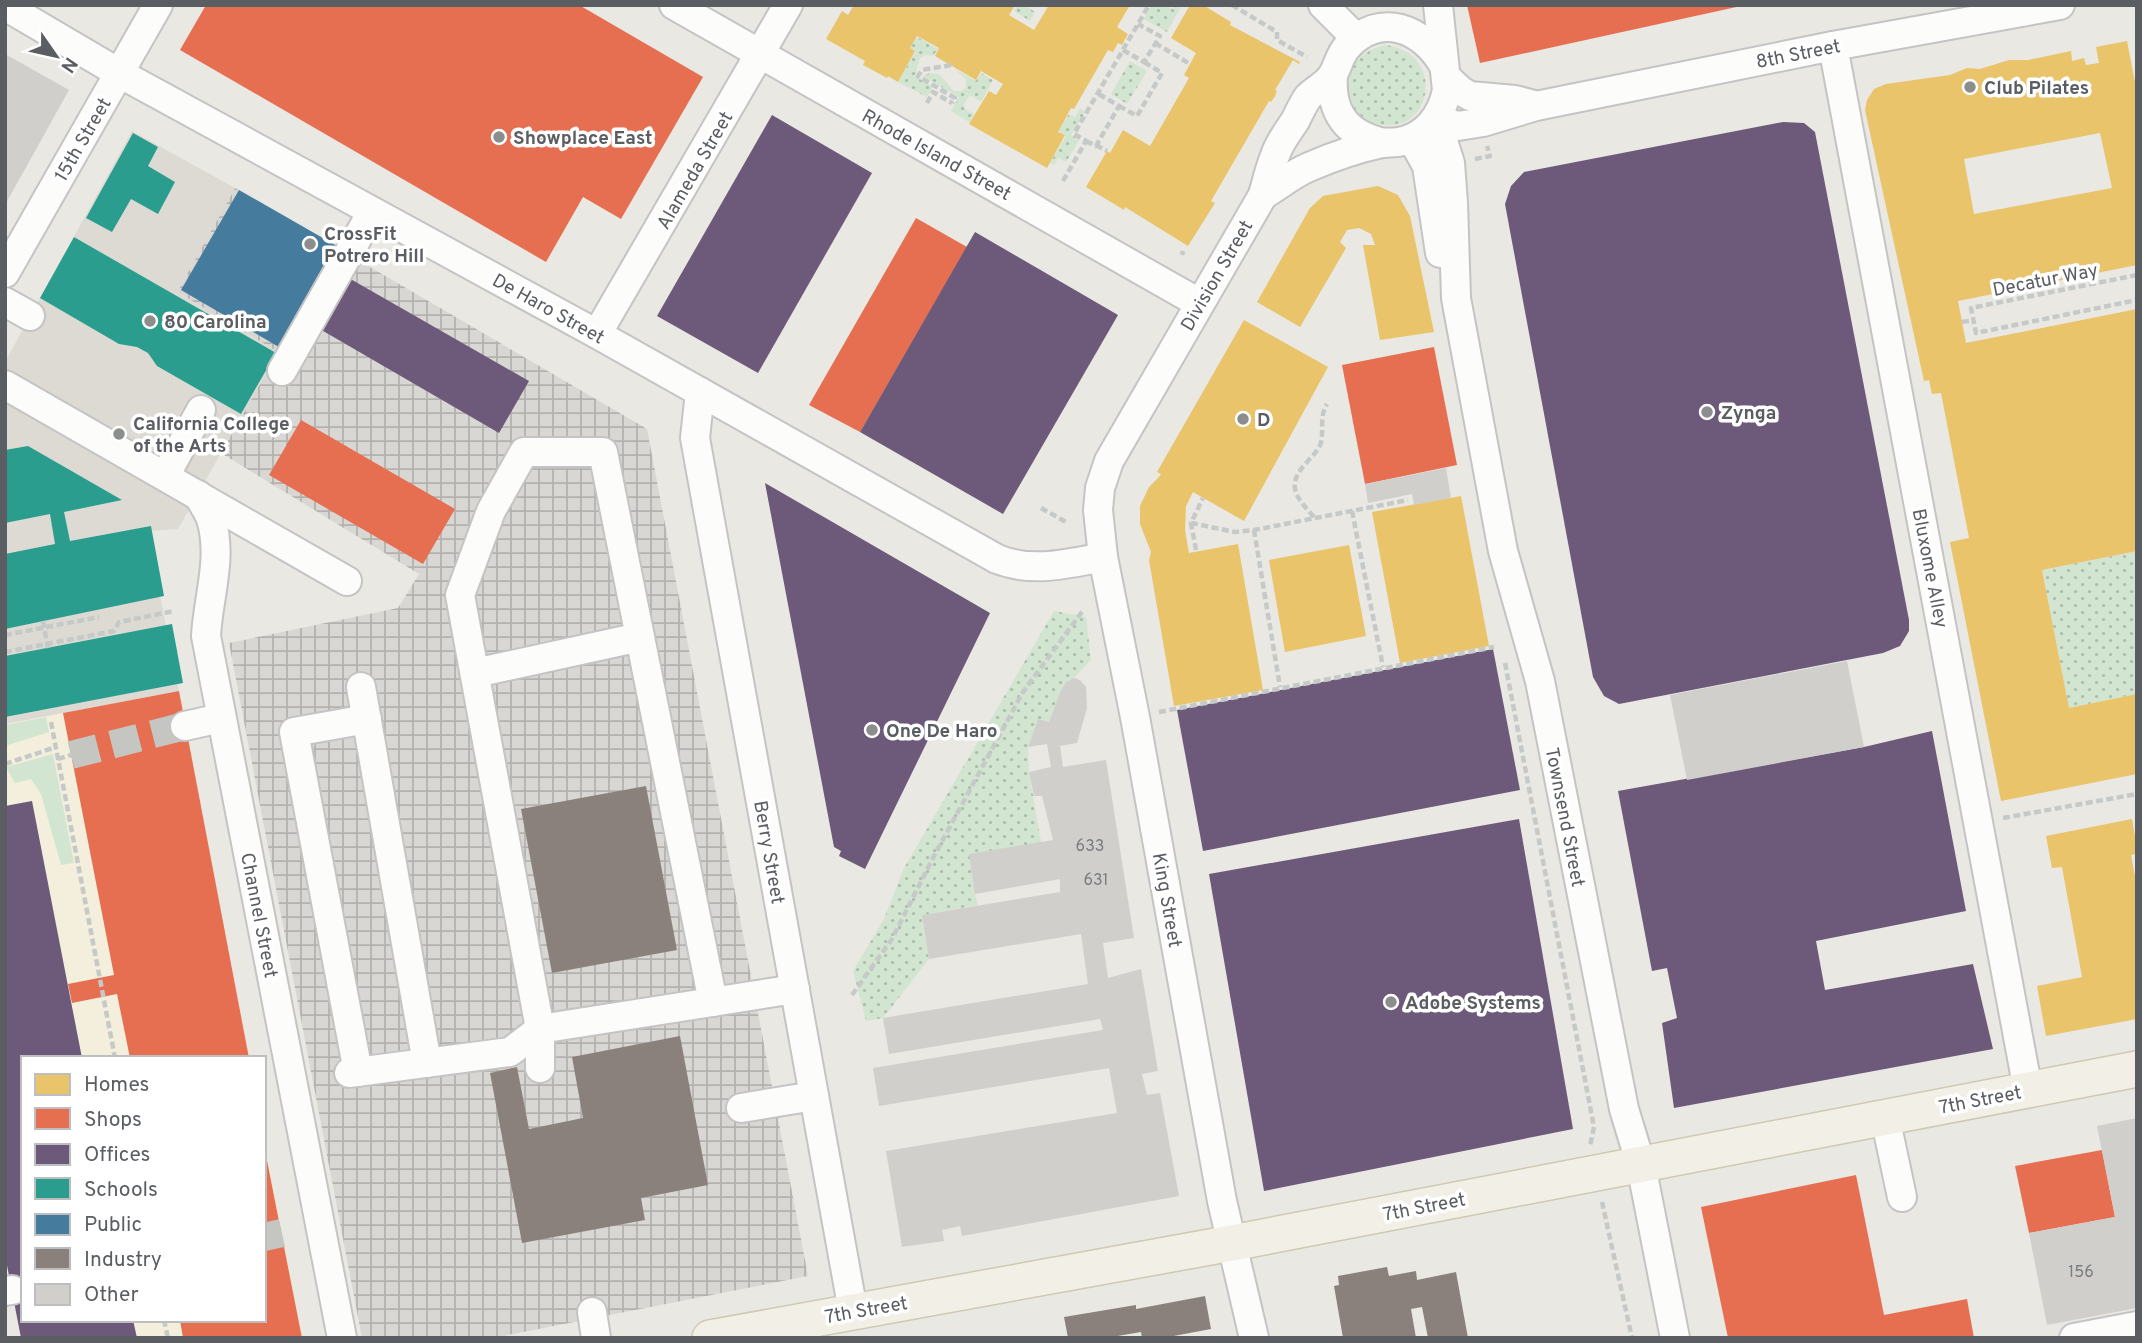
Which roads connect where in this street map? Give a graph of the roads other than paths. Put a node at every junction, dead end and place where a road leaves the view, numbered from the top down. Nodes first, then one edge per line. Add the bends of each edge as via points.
1 (158, 5) edge
2 (674, 5) edge
3 (788, 5) edge
4 (1357, 5) edge
5 (1438, 5) edge
6 (2060, 5) edge
7 (5, 6) edge
8 (1328, 6) edge
9 (1356, 38) junction
10 (1833, 46) junction
11 (761, 54) junction
12 (1445, 71) junction
13 (119, 74) junction
14 (1333, 75) junction
15 (1536, 106) junction
16 (1436, 118) junction
17 (1483, 122) junction
18 (1412, 138) junction
19 (1384, 143) junction
20 (1459, 161) junction
21 (1263, 195) junction
22 (372, 212) junction
23 (5, 273) edge
24 (1455, 298) junction
25 (5, 302) edge
26 (1199, 303) junction
27 (30, 316) dead end
28 (597, 334) junction
29 (282, 371) dead end
30 (5, 385) edge
31 (700, 393) junction
32 (201, 411) dead end
33 (165, 476) junction
34 (198, 495) junction
35 (1103, 557) junction
36 (347, 581) dead end
37 (640, 636) junction
38 (475, 673) junction
39 (361, 687) dead end
40 (221, 718) junction
41 (366, 719) junction
42 (186, 726) tunnel mouth
43 (794, 989) junction
44 (713, 1002) junction
45 (540, 1029) junction
46 (427, 1063) junction
47 (540, 1068) dead end
48 (2137, 1069) edge
49 (2028, 1090) junction
50 (814, 1096) junction
51 (741, 1108) dead end
52 (1885, 1117) junction
53 (1641, 1165) junction
54 (1902, 1197) dead end
55 (1232, 1243) junction
56 (853, 1311) junction
57 (2137, 1326) edge
58 (342, 1338) edge
59 (710, 1338) edge
60 (1254, 1338) edge
61 (1675, 1338) edge
62 (2074, 1338) edge

1 - 13 street, 15th Street
2 - 11 street, Rhode Island Street
3 - 11 street, Alameda Street
4 - 9 street
5 - 12 street
6 - 10 street, 8th Street
7 - 13 street, De Haro Street
8 - 9 street
9 - 12 street via 1379,29 1404,30 1426,41
9 - 14 street, Division Street via 1341,55
10 - 15 street, 8th Street
10 - 49 street, Bluxome Alley
11 - 26 street, Rhode Island Street
11 - 28 street, Alameda Street
12 - 15 street, 8th Street via 1470,96
12 - 16 street via 1445,102
13 - 22 street, De Haro Street
13 - 23 street, 15th Street
14 - 19 street via 1334,102 1347,125
14 - 21 street, Division Street via 1308,98 1276,151
15 - 17 street, 8th Street
16 - 17 street, 8th Street via 1458,126
16 - 18 street
16 - 20 street, Townsend Street
17 - 20 street via 1460,143
18 - 19 street
18 - 24 street, Townsend Street via 1427,166 1444,277
19 - 21 street via 1308,167
20 - 24 street, Townsend Street via 1454,203
21 - 26 street, Division Street
22 - 28 street, De Haro Street
22 - 29 street
24 - 53 street, Townsend Street via 1503,551 1540,681 1624,1109
25 - 27 street
26 - 35 street, Division Street via 1109,461 1098,510
28 - 31 street, De Haro Street
30 - 33 street
31 - 35 street, De Haro Street via 1014,566 1031,568
31 - 43 street, Berry Street via 695,438
32 - 33 street
33 - 34 street
34 - 36 street
34 - 40 street, Channel Street via 211,518 217,550 205,636
35 - 55 street, King Street
37 - 38 street
37 - 38 street via 603,452 524,452 491,511 460,594
37 - 44 street
38 - 45 street
39 - 41 street
40 - 42 street
40 - 58 street, Channel Street
41 - 46 street
41 - 46 street via 294,732 353,1073
43 - 44 street
43 - 50 street, Berry Street
44 - 45 street
45 - 46 street via 510,1052
45 - 47 street
48 - 49 main road, 7th Street
49 - 52 main road, 7th Street
50 - 51 street
50 - 56 street, Berry Street
52 - 53 main road, 7th Street
52 - 54 street
53 - 55 main road, 7th Street
53 - 61 street, Townsend Street
55 - 56 main road, 7th Street
55 - 60 street, King Street
56 - 59 main road, 7th Street
57 - 62 street

